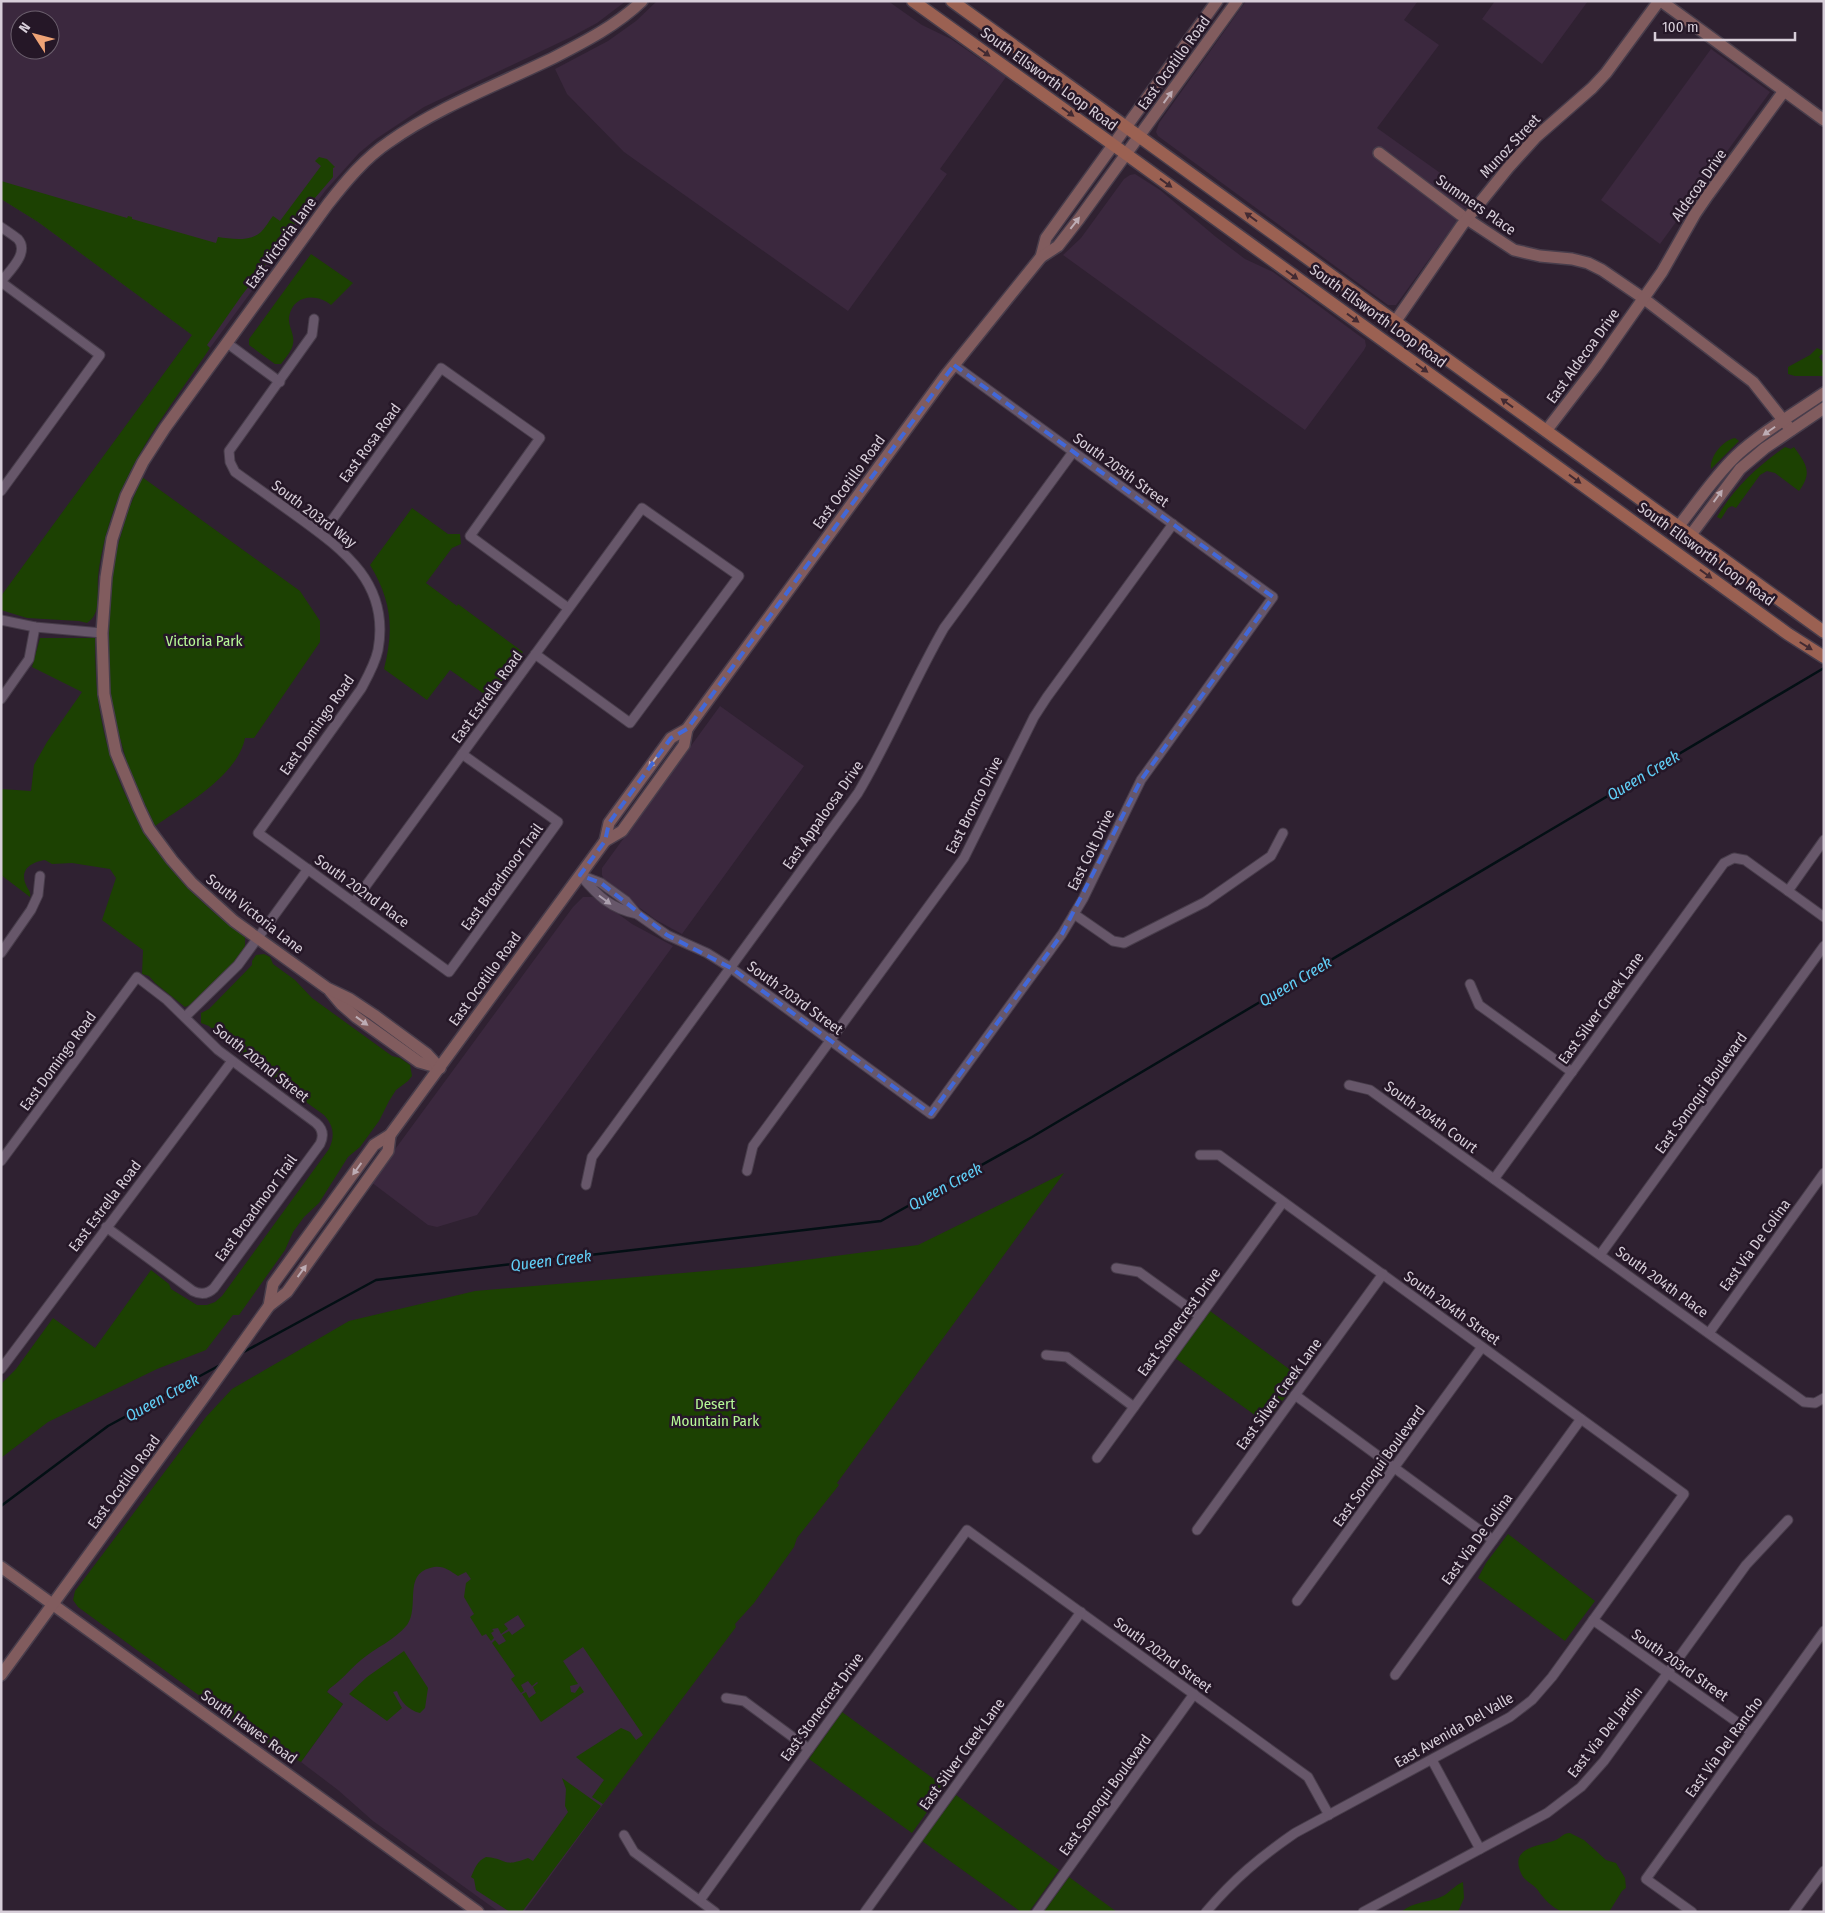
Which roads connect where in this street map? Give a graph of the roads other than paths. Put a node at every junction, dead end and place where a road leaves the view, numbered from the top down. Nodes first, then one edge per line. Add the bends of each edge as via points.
1 (642, 1) edge
2 (913, 1) edge
3 (952, 1) edge
4 (1217, 1) edge
5 (1238, 1) edge
6 (1660, 1) edge
7 (1784, 92) junction
8 (1824, 120) edge
9 (1126, 127) junction
10 (1139, 136) junction
11 (1113, 145) junction
12 (1126, 154) junction
13 (1379, 154) dead end
14 (1467, 219) junction
15 (1, 227) edge
16 (1041, 257) junction
17 (1, 282) edge
18 (1643, 298) junction
19 (314, 319) dead end
20 (1395, 322) junction
21 (1382, 340) junction
22 (227, 343) junction
23 (954, 365) junction
24 (280, 382) junction
25 (1824, 393) edge
26 (1824, 408) edge
27 (1788, 425) junction
28 (1546, 431) junction
29 (1535, 450) junction
30 (1073, 452) junction
31 (1, 491) edge
32 (1173, 524) junction
33 (1678, 527) junction
34 (322, 534) junction
35 (1690, 536) junction
36 (1273, 597) joint
37 (568, 608) junction
38 (1, 620) edge
39 (380, 624) joint
40 (35, 627) junction
41 (1824, 632) edge
42 (102, 633) junction
43 (534, 654) junction
44 (1824, 657) edge
45 (1, 699) edge
46 (462, 754) junction
47 (258, 833) joint
48 (1283, 833) dead end
49 (1824, 840) edge
50 (308, 869) junction
51 (580, 875) junction
52 (40, 876) dead end
53 (1788, 891) junction
54 (354, 902) junction
55 (1074, 914) junction
56 (1824, 917) edge
57 (258, 938) junction
58 (1824, 946) edge
59 (1, 953) edge
60 (731, 968) junction
61 (449, 972) joint
62 (137, 977) joint
63 (1470, 984) dead end
64 (185, 1017) junction
65 (830, 1041) junction
66 (232, 1061) junction
67 (440, 1068) junction
68 (1572, 1072) junction
69 (1349, 1086) dead end
70 (931, 1114) joint
71 (322, 1132) joint
72 (1200, 1155) dead end
73 (1, 1161) edge
74 (747, 1171) dead end
75 (1824, 1173) edge
76 (1494, 1179) junction
77 (586, 1185) dead end
78 (1283, 1202) junction
79 (106, 1227) junction
80 (1600, 1255) junction
81 (1116, 1268) dead end
82 (1382, 1274) junction
83 (1200, 1316) junction
84 (1709, 1333) junction
85 (1482, 1347) junction
86 (1046, 1356) dead end
87 (1, 1369) edge
88 (1295, 1395) junction
89 (1824, 1398) edge
90 (1134, 1407) junction
91 (1581, 1419) junction
92 (1097, 1458) dead end
93 (1394, 1468) junction
94 (1684, 1494) joint
95 (1788, 1520) dead end
96 (967, 1530) joint
97 (1197, 1530) dead end
98 (1493, 1540) junction
99 (1, 1567) edge
100 (1298, 1601) dead end
101 (54, 1604) junction
102 (1081, 1612) junction
103 (1593, 1620) junction
104 (1824, 1631) edge
105 (1668, 1673) junction
106 (1, 1675) edge
107 (1395, 1675) dead end
108 (1194, 1694) junction
109 (726, 1698) dead end
110 (1751, 1732) junction
111 (809, 1749) junction
112 (1432, 1760) junction
113 (1329, 1815) junction
114 (624, 1835) dead end
115 (1480, 1849) junction
116 (1824, 1871) edge
117 (700, 1900) junction
118 (478, 1912) edge
119 (715, 1912) edge
120 (865, 1912) edge
121 (1037, 1912) edge
122 (1206, 1912) edge
123 (1363, 1912) edge
124 (1692, 1912) edge
125 (1794, 1912) edge

1 - 22 street, East Victoria Lane via 621,19 580,44 435,114 378,150 328,204
2 -> 11 main road, South Ellsworth Loop Road
3 - 9 main road, South Ellsworth Loop Road
4 - 9 street, East Ocotillo Road
10 -> 5 street, East Ocotillo Road
6 - 7 street
6 - 14 street, Munoz Street via 1601,78 1536,137
7 - 8 street
7 - 18 street, Aldecoa Drive via 1704,201
9 - 10 main road, South Ellsworth Loop Road
9 - 11 street, East Ocotillo Road
10 - 12 street, East Ocotillo Road
20 -> 10 main road, South Ellsworth Loop Road
11 - 12 main road, South Ellsworth Loop Road
11 - 16 street, East Ocotillo Road via 1046,238
16 -> 12 street, East Ocotillo Road via 1058,246
12 -> 21 main road, South Ellsworth Loop Road
13 - 14 street, Summers Place
14 - 18 street, Summers Place via 1514,250 1588,263
14 - 20 street, Munoz Street
15 - 17 street via 18,239 21,247 19,258
16 - 23 street, East Ocotillo Road
17 - 31 street via 100,355
18 - 27 street, Summers Place via 1753,382
18 - 28 street, East Aldecoa Drive
19 - 24 street via 312,335
20 - 21 main road
28 -> 20 main road, South Ellsworth Loop Road
21 -> 29 main road, South Ellsworth Loop Road
22 - 24 street
22 - 42 street, East Victoria Lane via 154,444 126,496 108,559
23 - 30 street, South 205th Street
23 - 51 street, East Ocotillo Road via 687,728 684,745 622,831 605,841
24 - 34 street, South 203rd Way via 229,451 230,462 236,472
25 - 27 street
26 - 27 street
27 -> 33 street via 1746,448 1722,470
35 -> 27 street via 1740,469
28 - 29 main road
28 - 33 main road, South Ellsworth Loop Road
29 -> 44 main road, South Ellsworth Loop Road
30 - 32 street, South 205th Street
30 - 60 street, East Appaloosa Drive via 944,628 858,793
32 - 36 street, South 205th Street
32 - 65 street, East Bronco Drive via 1046,697 964,858
33 - 35 main road, South Ellsworth Loop Road
34 - 37 street, East Rosa Road via 441,368 540,438 470,536
34 - 39 street, South 203rd Way via 354,561 366,577
35 - 41 main road, South Ellsworth Loop Road
36 - 55 street, East Colt Drive via 1141,780
37 - 43 street, East Estrella Road
37 - 43 street, East Estrella Road via 642,508 739,576 630,723
38 - 40 street
39 - 47 street, East Domingo Road via 378,651 361,688
40 - 42 street
40 - 45 street via 29,659
42 - 57 street, South Victoria Lane via 104,694 110,727 126,779 150,829 192,882 221,910
43 - 46 street, East Estrella Road
46 - 54 street, East Estrella Road
46 - 61 street, East Broadmoor Trail via 558,822
47 - 50 street, South 202nd Place
48 - 55 street via 1271,856 1205,902 1124,943 1113,942
49 - 53 street
50 - 54 street, South 202nd Place
50 - 57 street
51 - 60 street, South 203rd Street via 601,882 667,935
51 - 67 street, East Ocotillo Road
52 - 59 street via 38,895 31,910
53 - 56 street
53 - 68 street, East Silver Creek Lane via 1745,860 1734,858 1724,863
54 - 61 street, South 202nd Place
55 - 70 street, East Colt Drive
57 - 64 street via 238,964
57 - 67 street, South Victoria Lane via 327,988 356,1017 419,1062
58 - 80 street, East Sonoqui Boulevard
60 - 65 street, South 203rd Street
60 - 77 street, East Appaloosa Drive via 592,1158
62 - 64 street, South 202nd Street
62 - 73 street, East Domingo Road
63 - 68 street via 1479,1005
64 - 66 street, South 202nd Street
65 - 70 street, South 203rd Street
65 - 74 street, East Bronco Drive via 753,1146
66 - 71 street, South 202nd Street via 316,1123
66 - 79 street, East Estrella Road
67 - 101 street, East Ocotillo Road via 390,1135 388,1151 287,1292 269,1306
68 - 76 street, East Silver Creek Lane
69 - 76 street, South 204th Court via 1370,1090
71 - 79 street, East Broadmoor Trail via 321,1141 308,1160 214,1288 204,1294 194,1291
72 - 78 street, South 204th Street via 1219,1155
75 - 84 street, East Via De Colina
76 - 80 street, South 204th Place
78 - 82 street, South 204th Street
78 - 83 street, East Stonecrest Drive
79 - 87 street, East Estrella Road
80 - 84 street, South 204th Place
81 - 83 street via 1139,1272
82 - 85 street, South 204th Street
82 - 88 street, East Silver Creek Lane
83 - 90 street, East Stonecrest Drive
84 - 89 street, South 204th Place via 1804,1402
85 - 91 street, South 204th Street
85 - 93 street, East Sonoqui Boulevard
86 - 90 street via 1067,1357
88 - 93 street
88 - 97 street, East Silver Creek Lane
90 - 92 street, East Stonecrest Drive
91 - 94 street, South 204th Street
91 - 98 street, East Via De Colina
93 - 98 street
93 - 100 street, East Sonoqui Boulevard
94 - 103 street, East Avenida Del Valle
95 - 105 street, East Via Del Jardin via 1746,1565
96 - 102 street, South 202nd Street
96 - 111 street, East Stonecrest Drive
98 - 107 street, East Via De Colina
99 - 101 street, South Hawes Road
101 - 106 street, East Ocotillo Road
101 - 118 street, South Hawes Road
102 - 108 street, South 202nd Street
102 - 120 street, East Silver Creek Lane
103 - 105 street, South 203rd Street
103 - 112 street, East Avenida Del Valle via 1532,1700 1510,1718
104 - 110 street, East Via Del Rancho
105 - 110 street, South 203rd Street
105 - 115 street, East Via Del Jardin via 1581,1788 1546,1813
108 - 113 street, South 202nd Street via 1308,1777
108 - 121 street, East Sonoqui Boulevard
109 - 111 street via 744,1701
110 - 124 street, East Via Del Rancho via 1646,1879
111 - 117 street, East Stonecrest Drive
112 - 113 street, East Avenida Del Valle
112 - 115 street
113 - 122 street, East Avenida Del Valle via 1264,1854 1228,1886
114 - 117 street via 634,1852
115 - 123 street, East Via Del Jardin
116 - 125 street
117 - 119 street

